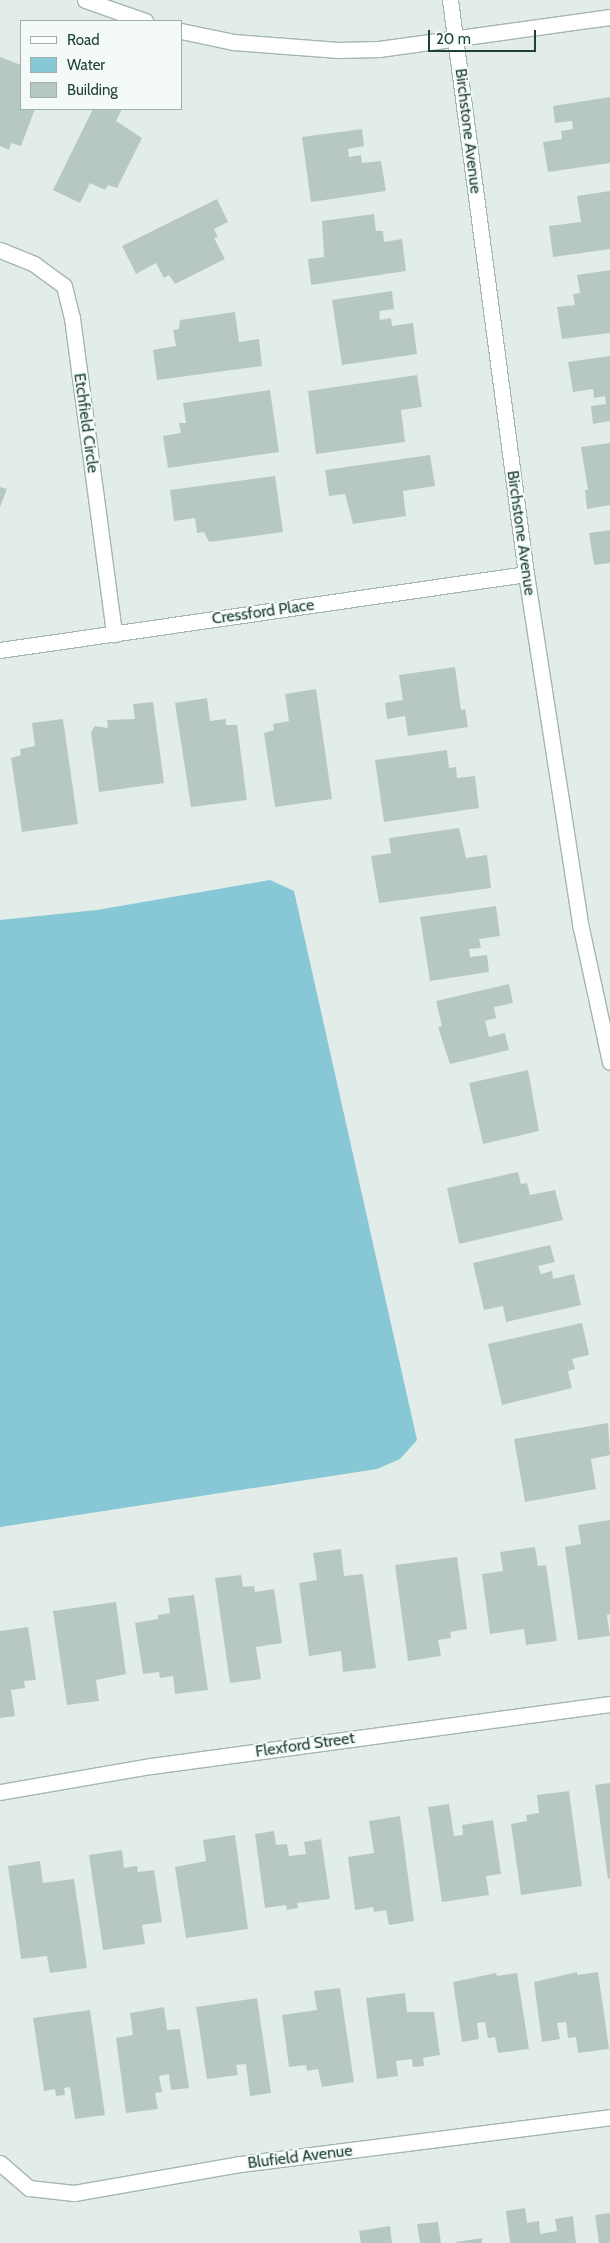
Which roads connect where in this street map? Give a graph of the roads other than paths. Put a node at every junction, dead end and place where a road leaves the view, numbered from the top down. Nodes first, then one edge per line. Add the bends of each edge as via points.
1 (85, 0) edge
2 (450, 0) edge
3 (610, 17) edge
4 (142, 20) edge
5 (182, 31) edge
6 (456, 37) junction
7 (0, 250) edge
8 (526, 574) junction
9 (114, 634) junction
10 (0, 650) edge
11 (610, 1062) edge
12 (610, 1704) edge
13 (0, 1792) edge
14 (610, 2117) edge
15 (0, 2163) edge

1 - 4 street
2 - 6 street, Birchstone Avenue
3 - 6 street
5 - 6 street via 233,42 339,50 379,49
6 - 8 street, Birchstone Avenue
7 - 9 street, Etchfield Circle via 34,264 64,286 72,318
8 - 9 street, Cressford Place
8 - 11 street, Birchstone Avenue via 581,928
9 - 10 street, Cressford Place
12 - 13 street, Flexford Street via 151,1766
14 - 15 street, Blufield Avenue via 240,2164 74,2193 29,2188

